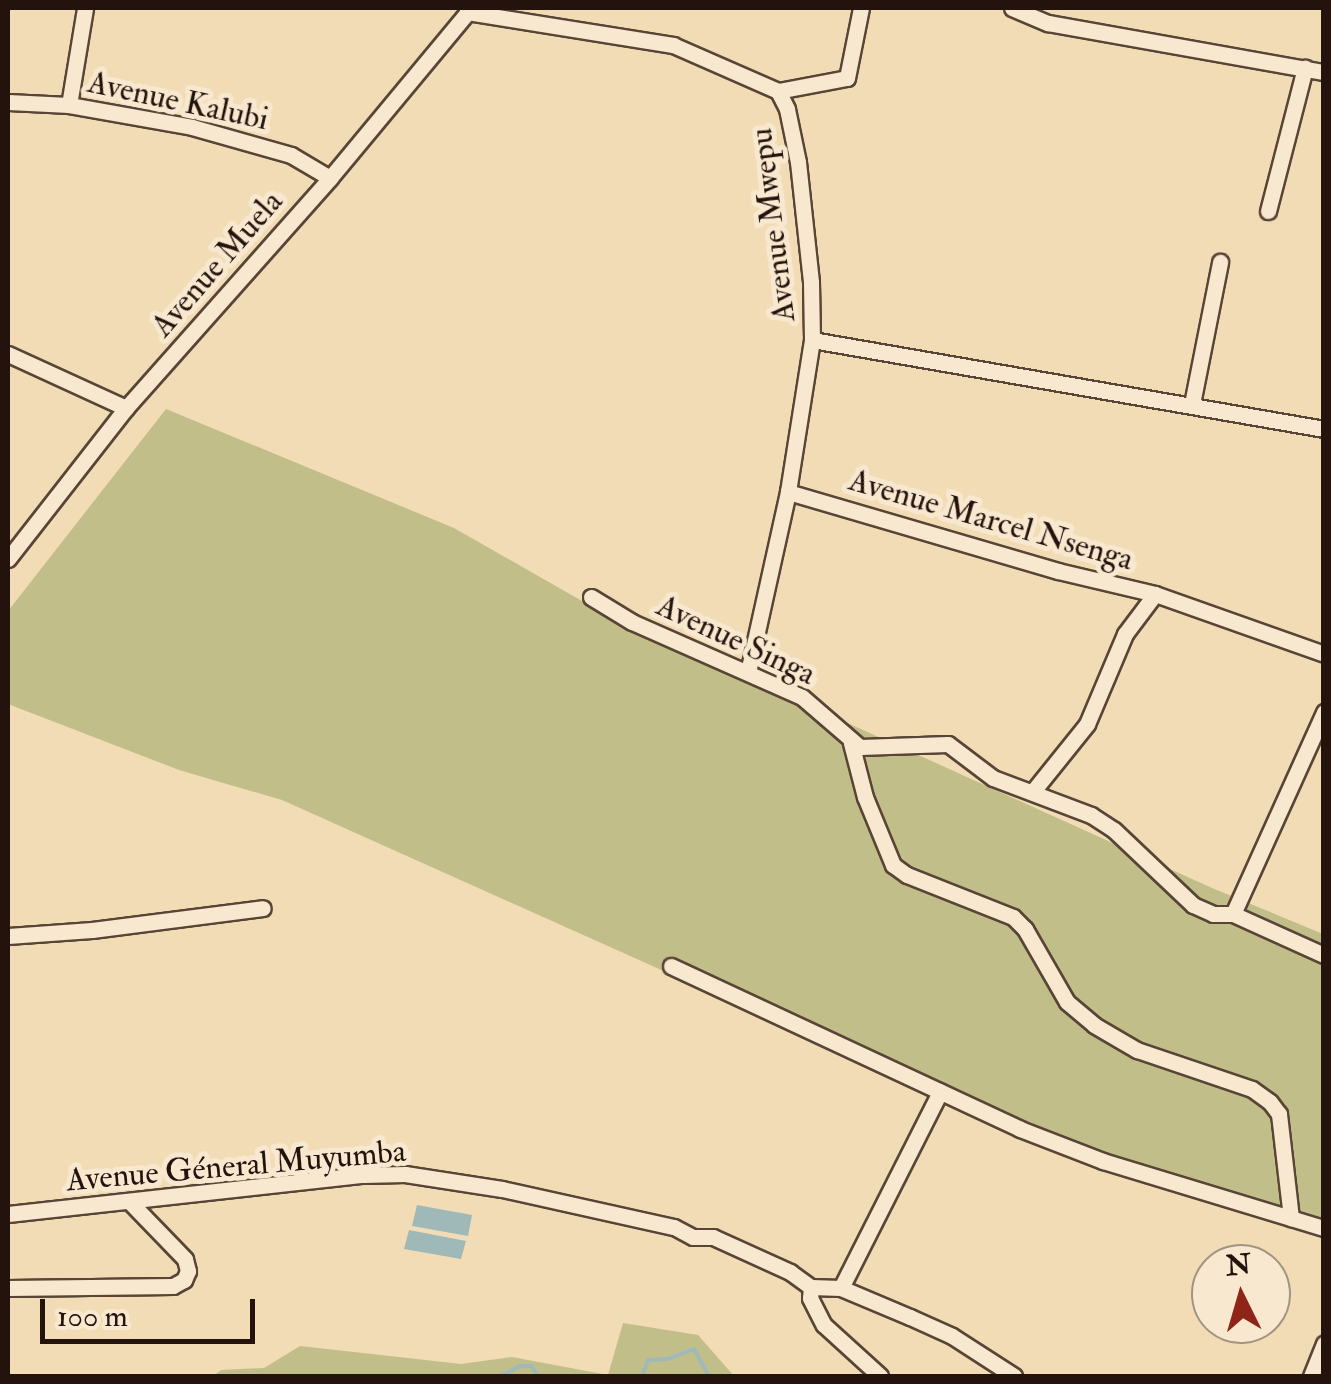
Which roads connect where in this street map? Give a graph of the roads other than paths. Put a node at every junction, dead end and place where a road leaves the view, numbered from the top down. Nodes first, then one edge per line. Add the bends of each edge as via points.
1 (86, 8) edge
2 (861, 8) edge
3 (1012, 8) edge
4 (469, 10) edge
5 (1306, 68) junction
6 (1324, 72) edge
7 (778, 91) junction
8 (8, 102) edge
9 (70, 106) junction
10 (330, 178) junction
11 (1268, 211) dead end
12 (1220, 262) dead end
13 (812, 340) junction
14 (8, 354) edge
15 (1192, 404) junction
16 (126, 408) junction
17 (1324, 430) edge
18 (788, 492) junction
19 (8, 559) edge
20 (1155, 594) junction
21 (591, 597) dead end
22 (1324, 654) edge
23 (748, 672) junction
24 (1324, 712) edge
25 (851, 743) junction
26 (1034, 790) junction
27 (263, 908) dead end
28 (1232, 914) junction
29 (8, 936) edge
30 (1324, 955) edge
31 (670, 966) dead end
32 (940, 1092) junction
33 (130, 1202) junction
34 (8, 1214) edge
35 (1291, 1218) junction
36 (1324, 1228) edge
37 (811, 1287) junction
38 (8, 1288) edge
39 (841, 1288) junction
40 (1324, 1344) edge
41 (880, 1376) edge
42 (1014, 1376) edge
43 (1310, 1376) edge

1 - 9 street
2 - 7 street via 847,78
3 - 5 street via 1110,36
4 - 7 street, Avenue Mwepu via 656,40
4 - 10 street, Avenue Muela
5 - 6 street
5 - 11 street
7 - 13 street, Avenue Mwepu via 798,162
8 - 9 street, Avenue Kalubi
9 - 10 street, Avenue Kalubi via 224,135 291,155
10 - 16 street, Avenue Muela
12 - 15 street
13 - 15 street, Avenue Mwepu
13 - 18 street
14 - 16 street
15 - 17 street, Avenue Mwepu
16 - 19 street, Avenue Muela
18 - 20 street, Avenue Marcel Nsenga
18 - 23 street
20 - 22 street, Avenue Marcel Nsenga
20 - 26 street via 1125,634 1093,714
21 - 23 street, Avenue Singa
23 - 25 street, Avenue Singa via 802,697
24 - 28 street
25 - 26 street via 872,750 948,744 993,778
25 - 35 street via 864,796 894,866 1013,917 1067,1002 1094,1025 1138,1050 1252,1089 1270,1102 1282,1128
26 - 28 street via 1114,830 1192,905
27 - 29 street
28 - 30 street
31 - 32 street
32 - 35 street via 1103,1161
32 - 39 street
33 - 34 street, Avenue Géneral Muyumba
33 - 37 street, Avenue Géneral Muyumba via 405,1174 713,1237
33 - 38 street via 185,1259 184,1280 173,1286
35 - 36 street
37 - 39 street
37 - 41 street via 824,1324
39 - 42 street via 952,1336
40 - 43 street

